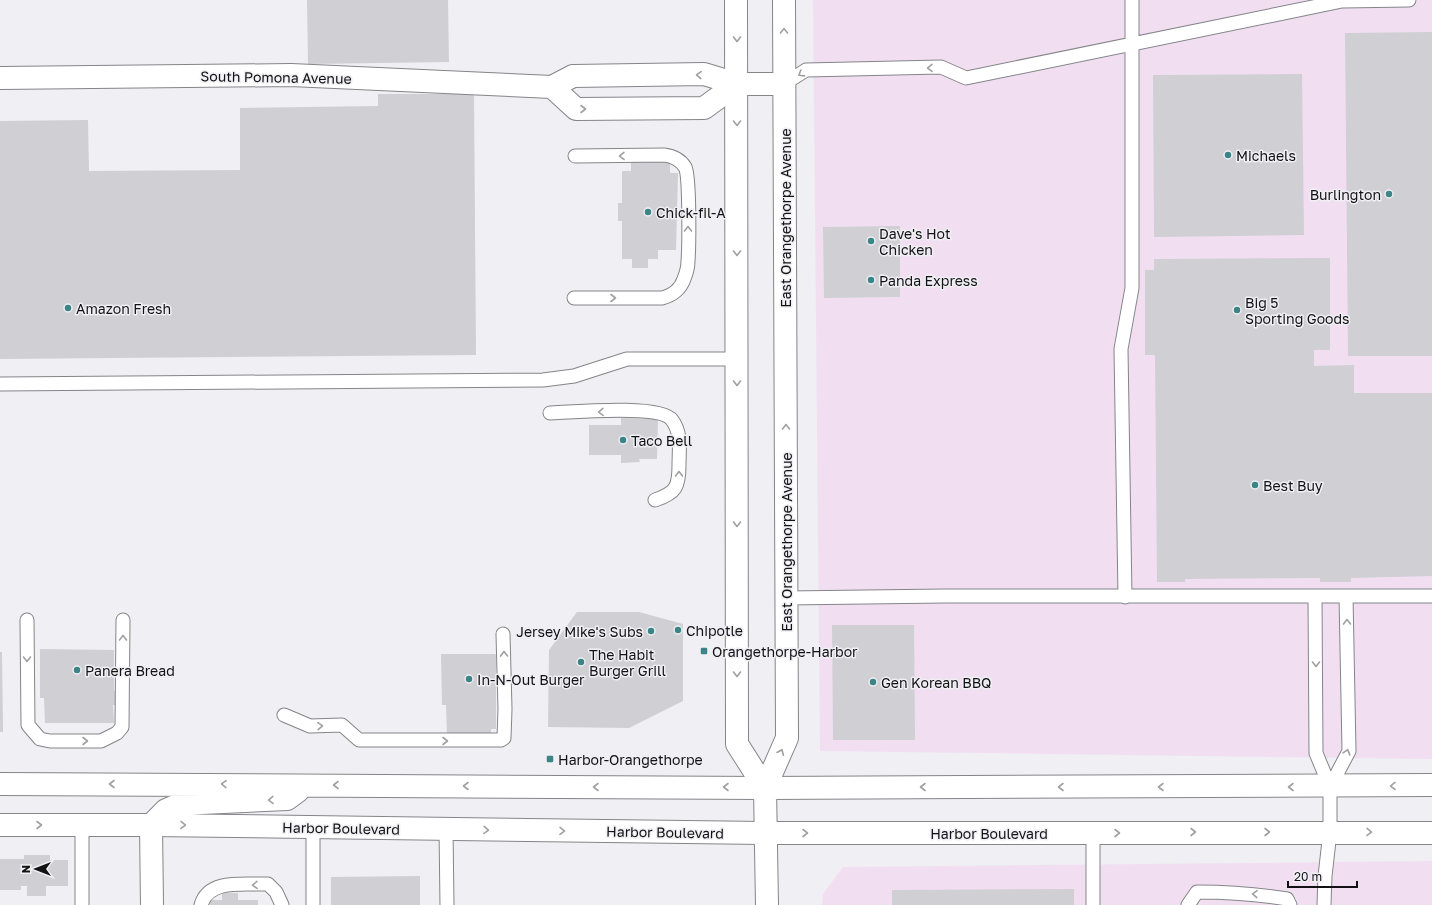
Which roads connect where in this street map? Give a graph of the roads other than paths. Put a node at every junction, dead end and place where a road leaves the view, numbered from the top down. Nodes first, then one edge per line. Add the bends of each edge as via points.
1 (736, 0) edge
2 (784, 0) edge
3 (1132, 0) edge
4 (1409, 0) edge
5 (1132, 43) junction
6 (0, 78) edge
7 (737, 84) junction
8 (784, 84) junction
9 (552, 87) junction
10 (575, 156) dead end
11 (574, 298) dead end
12 (737, 358) junction
13 (0, 384) edge
14 (550, 413) dead end
15 (655, 500) dead end
16 (1346, 596) junction
17 (1432, 596) edge
18 (1125, 597) junction
19 (1315, 597) junction
20 (786, 598) junction
21 (26, 620) dead end
22 (123, 620) dead end
23 (503, 634) dead end
24 (284, 715) dead end
25 (0, 784) edge
26 (305, 785) junction
27 (1432, 785) edge
28 (1330, 787) junction
29 (766, 788) junction
30 (0, 825) edge
31 (82, 825) junction
32 (151, 825) junction
33 (313, 827) junction
34 (446, 829) junction
35 (1330, 832) junction
36 (766, 833) junction
37 (1093, 833) junction
38 (1432, 833) edge
39 (82, 905) edge
40 (152, 905) edge
41 (201, 905) edge
42 (282, 905) edge
43 (313, 905) edge
44 (448, 905) edge
45 (767, 905) edge
46 (1093, 905) edge
47 (1188, 905) edge
48 (1290, 905) edge
49 (1324, 905) edge

1 -> 7 main road
8 -> 2 main road, East Orangethorpe Avenue
3 - 5 lane
4 - 5 lane via 1342,1
5 -> 8 lane via 966,78 942,67 806,70
5 - 18 lane via 1132,288 1120,349
6 - 9 main road, South Pomona Avenue via 292,75
7 - 8 main road
7 -> 9 main road via 704,74 573,76
9 -> 7 main road via 576,109 704,108
7 -> 12 main road
20 -> 8 main road, East Orangethorpe Avenue
11 -> 10 lane via 671,296 684,279 688,262 688,173 679,161 672,156 664,155
12 - 13 lane via 627,359 574,376 543,380
12 -> 29 main road via 738,744
15 -> 14 lane via 675,490 679,481 678,431 666,414 635,411
16 - 17 lane
16 - 19 lane
28 -> 16 lane via 1349,751
18 - 19 lane
18 - 20 lane
19 -> 28 lane via 1316,753
29 -> 20 main road, East Orangethorpe Avenue via 787,738
21 -> 22 lane via 28,725 40,739 50,741 100,741 117,733 122,727
24 -> 23 lane via 310,726 342,725 359,740 501,740 504,738 505,710
26 -> 25 main road
29 -> 26 main road
26 -> 32 main road via 286,799 180,804 166,810
27 -> 28 main road
28 -> 29 main road
28 - 35 lane
29 - 36 main road
30 -> 31 main road, Harbor Boulevard
31 - 32 main road, Harbor Boulevard
31 - 39 lane
32 -> 33 main road, Harbor Boulevard
32 - 40 main road
33 - 34 main road, Harbor Boulevard
33 - 43 lane
34 -> 36 main road, Harbor Boulevard
34 - 44 lane
37 -> 35 main road, Harbor Boulevard
35 -> 38 main road, Harbor Boulevard
35 - 49 lane via 1324,876
36 -> 37 main road, Harbor Boulevard
36 - 45 main road
37 - 46 lane
42 -> 41 lane via 276,892 268,884 220,885 206,893
48 -> 47 lane via 1287,899 1218,892 1197,892

